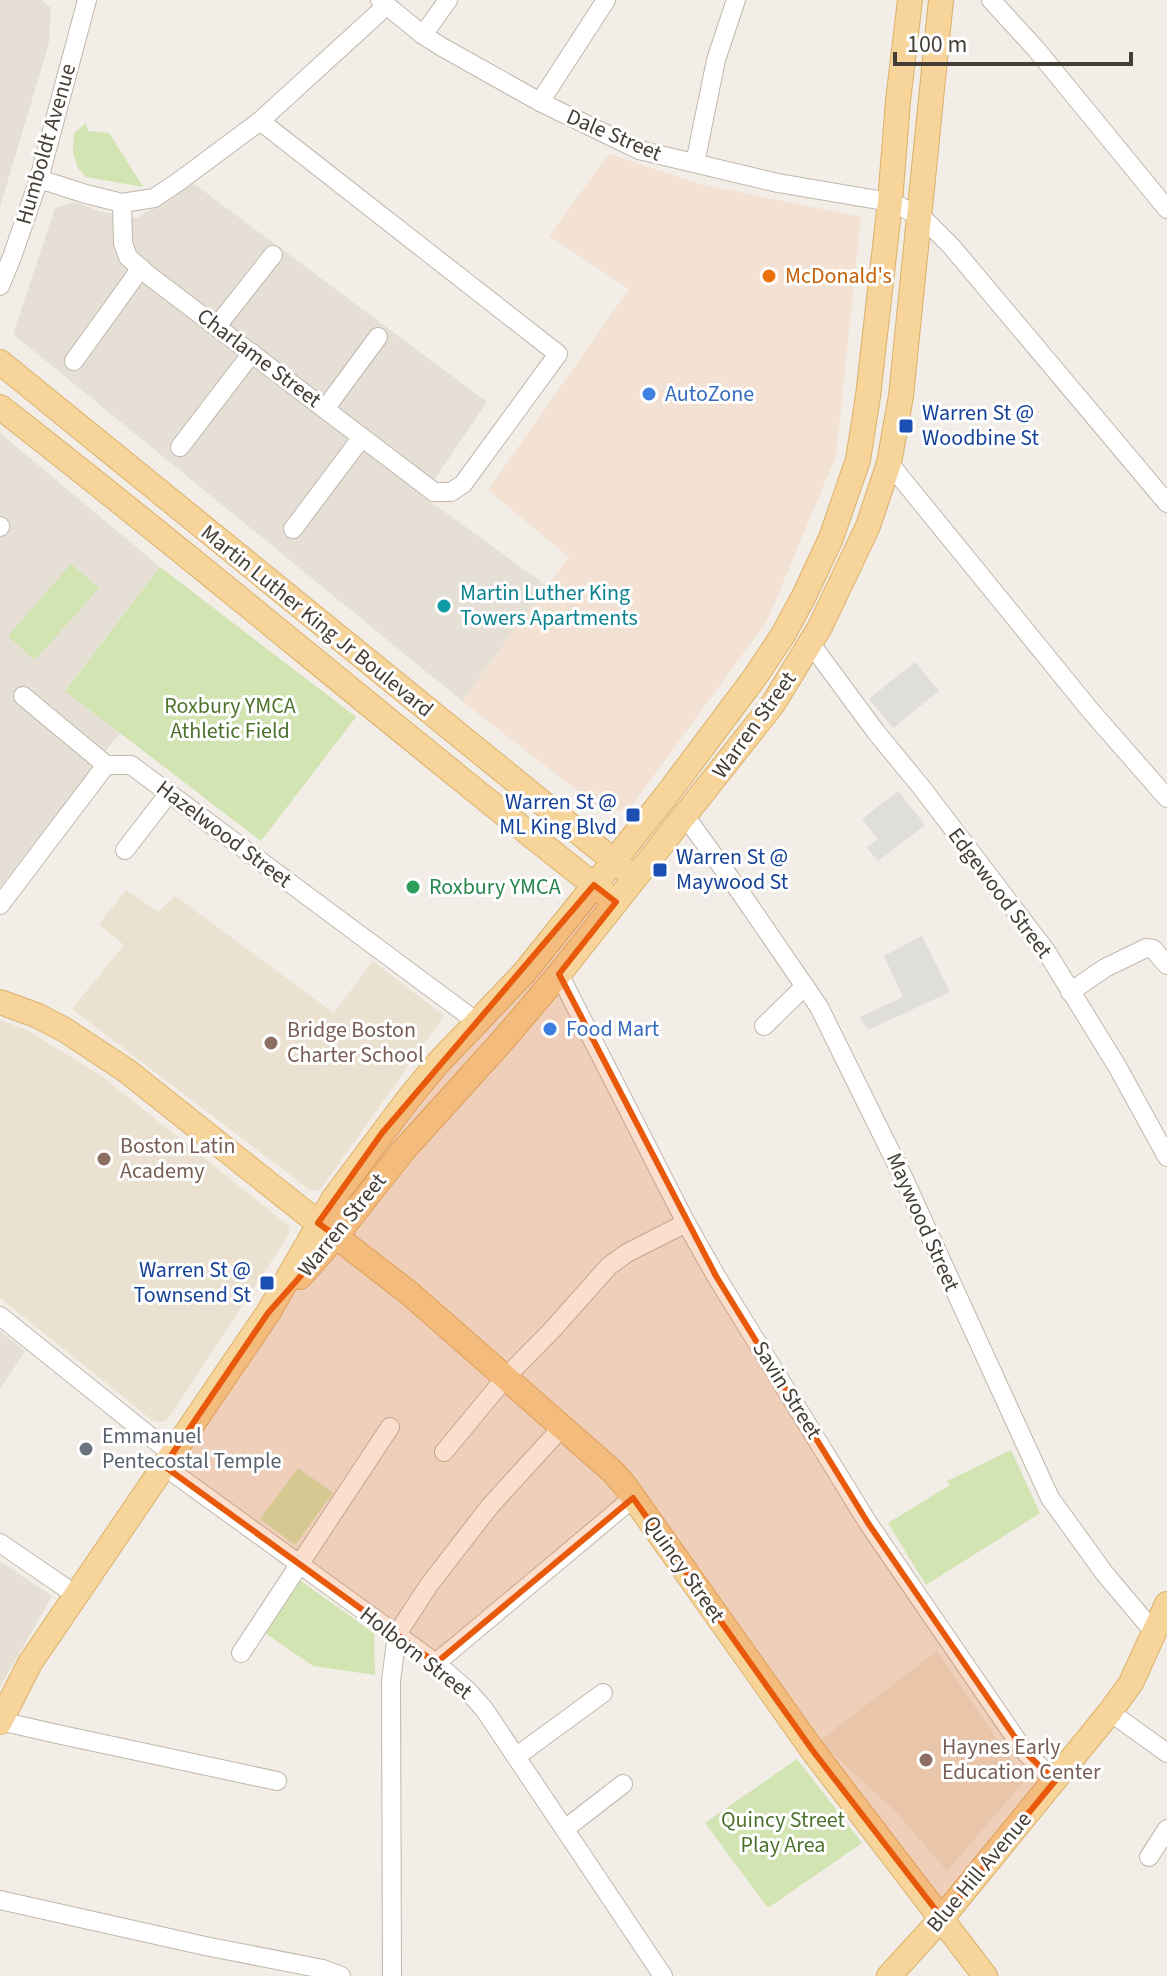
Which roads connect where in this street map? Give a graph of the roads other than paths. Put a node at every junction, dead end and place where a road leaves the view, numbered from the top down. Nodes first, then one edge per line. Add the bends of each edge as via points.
1 (87, 0) edge
2 (448, 0) edge
3 (606, 0) edge
4 (736, 0) edge
5 (910, 0) edge
6 (941, 0) edge
7 (991, 0) edge
8 (383, 3) edge
9 (423, 35) junction
10 (540, 102) junction
11 (260, 121) junction
12 (695, 163) junction
13 (39, 179) junction
14 (890, 202) junction
15 (122, 203) junction
16 (1167, 209) edge
17 (921, 216) junction
18 (273, 255) dead end
19 (141, 268) junction
20 (0, 286) edge
21 (217, 326) junction
22 (378, 337) dead end
23 (252, 353) junction
24 (74, 361) dead end
25 (0, 362) edge
26 (0, 407) edge
27 (325, 409) junction
28 (362, 437) junction
29 (180, 447) dead end
30 (889, 463) junction
31 (1167, 503) edge
32 (293, 529) dead end
33 (811, 644) junction
34 (23, 696) dead end
35 (106, 765) junction
36 (169, 793) junction
37 (1167, 798) edge
38 (685, 816) junction
39 (125, 850) dead end
40 (614, 860) junction
41 (635, 878) junction
42 (594, 885) junction
43 (616, 902) junction
44 (0, 905) edge
45 (1167, 965) edge
46 (559, 974) junction
47 (805, 986) junction
48 (1070, 992) junction
49 (0, 1002) edge
50 (477, 1022) junction
51 (764, 1026) dead end
52 (1167, 1157) edge
53 (686, 1223) junction
54 (327, 1230) junction
55 (0, 1316) edge
56 (506, 1377) junction
57 (560, 1425) junction
58 (390, 1427) dead end
59 (444, 1452) dead end
60 (168, 1460) junction
61 (633, 1498) junction
62 (0, 1543) edge
63 (300, 1565) junction
64 (76, 1595) junction
65 (1167, 1604) edge
66 (1154, 1632) junction
67 (397, 1634) junction
68 (241, 1653) dead end
69 (436, 1663) junction
70 (603, 1693) dead end
71 (1110, 1712) junction
72 (0, 1721) edge
73 (1167, 1753) edge
74 (517, 1756) junction
75 (277, 1781) dead end
76 (1055, 1781) junction
77 (623, 1784) dead end
78 (565, 1829) junction
79 (1167, 1829) edge
80 (1149, 1857) dead end
81 (0, 1900) edge
82 (942, 1918) junction
83 (341, 1976) edge
84 (392, 1976) edge
85 (663, 1976) edge
86 (889, 1976) edge
87 (985, 1976) edge

1 - 13 street, Humboldt Avenue
2 - 9 street
3 - 10 street
4 - 12 street via 716,60
5 - 14 main road, Warren Street
6 - 17 main road, Warren Street
7 - 16 street
8 - 9 street, Dale Street
8 - 11 street
9 - 10 street, Dale Street
10 - 12 street, Dale Street via 639,150
11 - 15 street via 154,198
11 - 28 street, Charlame Street via 558,354 463,484 451,492 434,492
12 - 14 street, Dale Street
13 - 15 street
13 - 20 street, Humboldt Avenue
14 - 17 street, Dale Street
14 - 40 main road, Warren Street via 858,460 831,538 787,628 755,677
15 - 19 street, Charlame Street via 123,243 128,257
17 - 30 main road, Warren Street
17 - 31 street
18 - 21 street
19 - 21 street, Charlame Street
19 - 24 street
21 - 23 street, Charlame Street
22 - 27 street
23 - 27 street, Charlame Street
23 - 29 street
25 - 40 main road, Martin Luther King Jr Boulevard
26 - 42 main road, Martin Luther King Jr Boulevard
27 - 28 street, Charlame Street
28 - 32 street
30 - 33 main road, Warren Street via 863,538
30 - 37 street
33 - 38 main road, Warren Street via 773,704
33 - 48 street, Edgewood Street via 1046,951
34 - 35 street
35 - 36 street, Hazelwood Street via 131,765
35 - 44 street
36 - 39 street
36 - 50 street, Hazelwood Street
38 - 41 main road, Warren Street
38 - 47 street, Maywood Street
40 - 41 main road, Martin Luther King Jr Boulevard
40 - 42 main road, Warren Street
41 - 43 main road, Warren Street
42 - 43 main road, Martin Luther King Jr Boulevard
42 - 50 main road, Warren Street
43 - 46 main road, Warren Street
45 - 48 street via 1146,948
46 - 53 street, Savin Street
46 - 54 main road, Warren Street
47 - 51 street
47 - 66 street, Maywood Street via 903,1177 1050,1498
48 - 52 street, Edgewood Street
49 - 54 main road, Quincy Street via 36,1015 101,1053
50 - 54 main road, Warren Street via 402,1106 334,1198
53 - 56 street via 609,1266
53 - 76 street, Savin Street via 868,1523 1025,1752
54 - 56 main road, Quincy Street
54 - 60 main road, Warren Street
55 - 60 street, Holborn Street
56 - 57 main road, Quincy Street
56 - 59 street
57 - 61 main road, Quincy Street via 612,1471
57 - 67 street via 490,1506
58 - 63 street
60 - 63 street, Holborn Street
60 - 64 main road, Warren Street
61 - 69 street
61 - 82 main road, Quincy Street via 862,1818
62 - 64 street
63 - 67 street, Holborn Street
63 - 68 street
64 - 72 main road, Warren Street via 30,1663
65 - 66 main road, Blue Hill Avenue
66 - 71 main road, Blue Hill Avenue via 1131,1683
67 - 69 street, Holborn Street
67 - 84 street via 391,1681
69 - 74 street, Holborn Street via 484,1709
70 - 74 street
71 - 73 street
71 - 76 main road, Blue Hill Avenue
72 - 75 street
74 - 78 street, Holborn Street
76 - 82 main road, Blue Hill Avenue
77 - 78 street
78 - 85 street, Holborn Street
79 - 80 street
81 - 83 street
82 - 86 main road, Blue Hill Avenue
82 - 87 main road, Quincy Street

